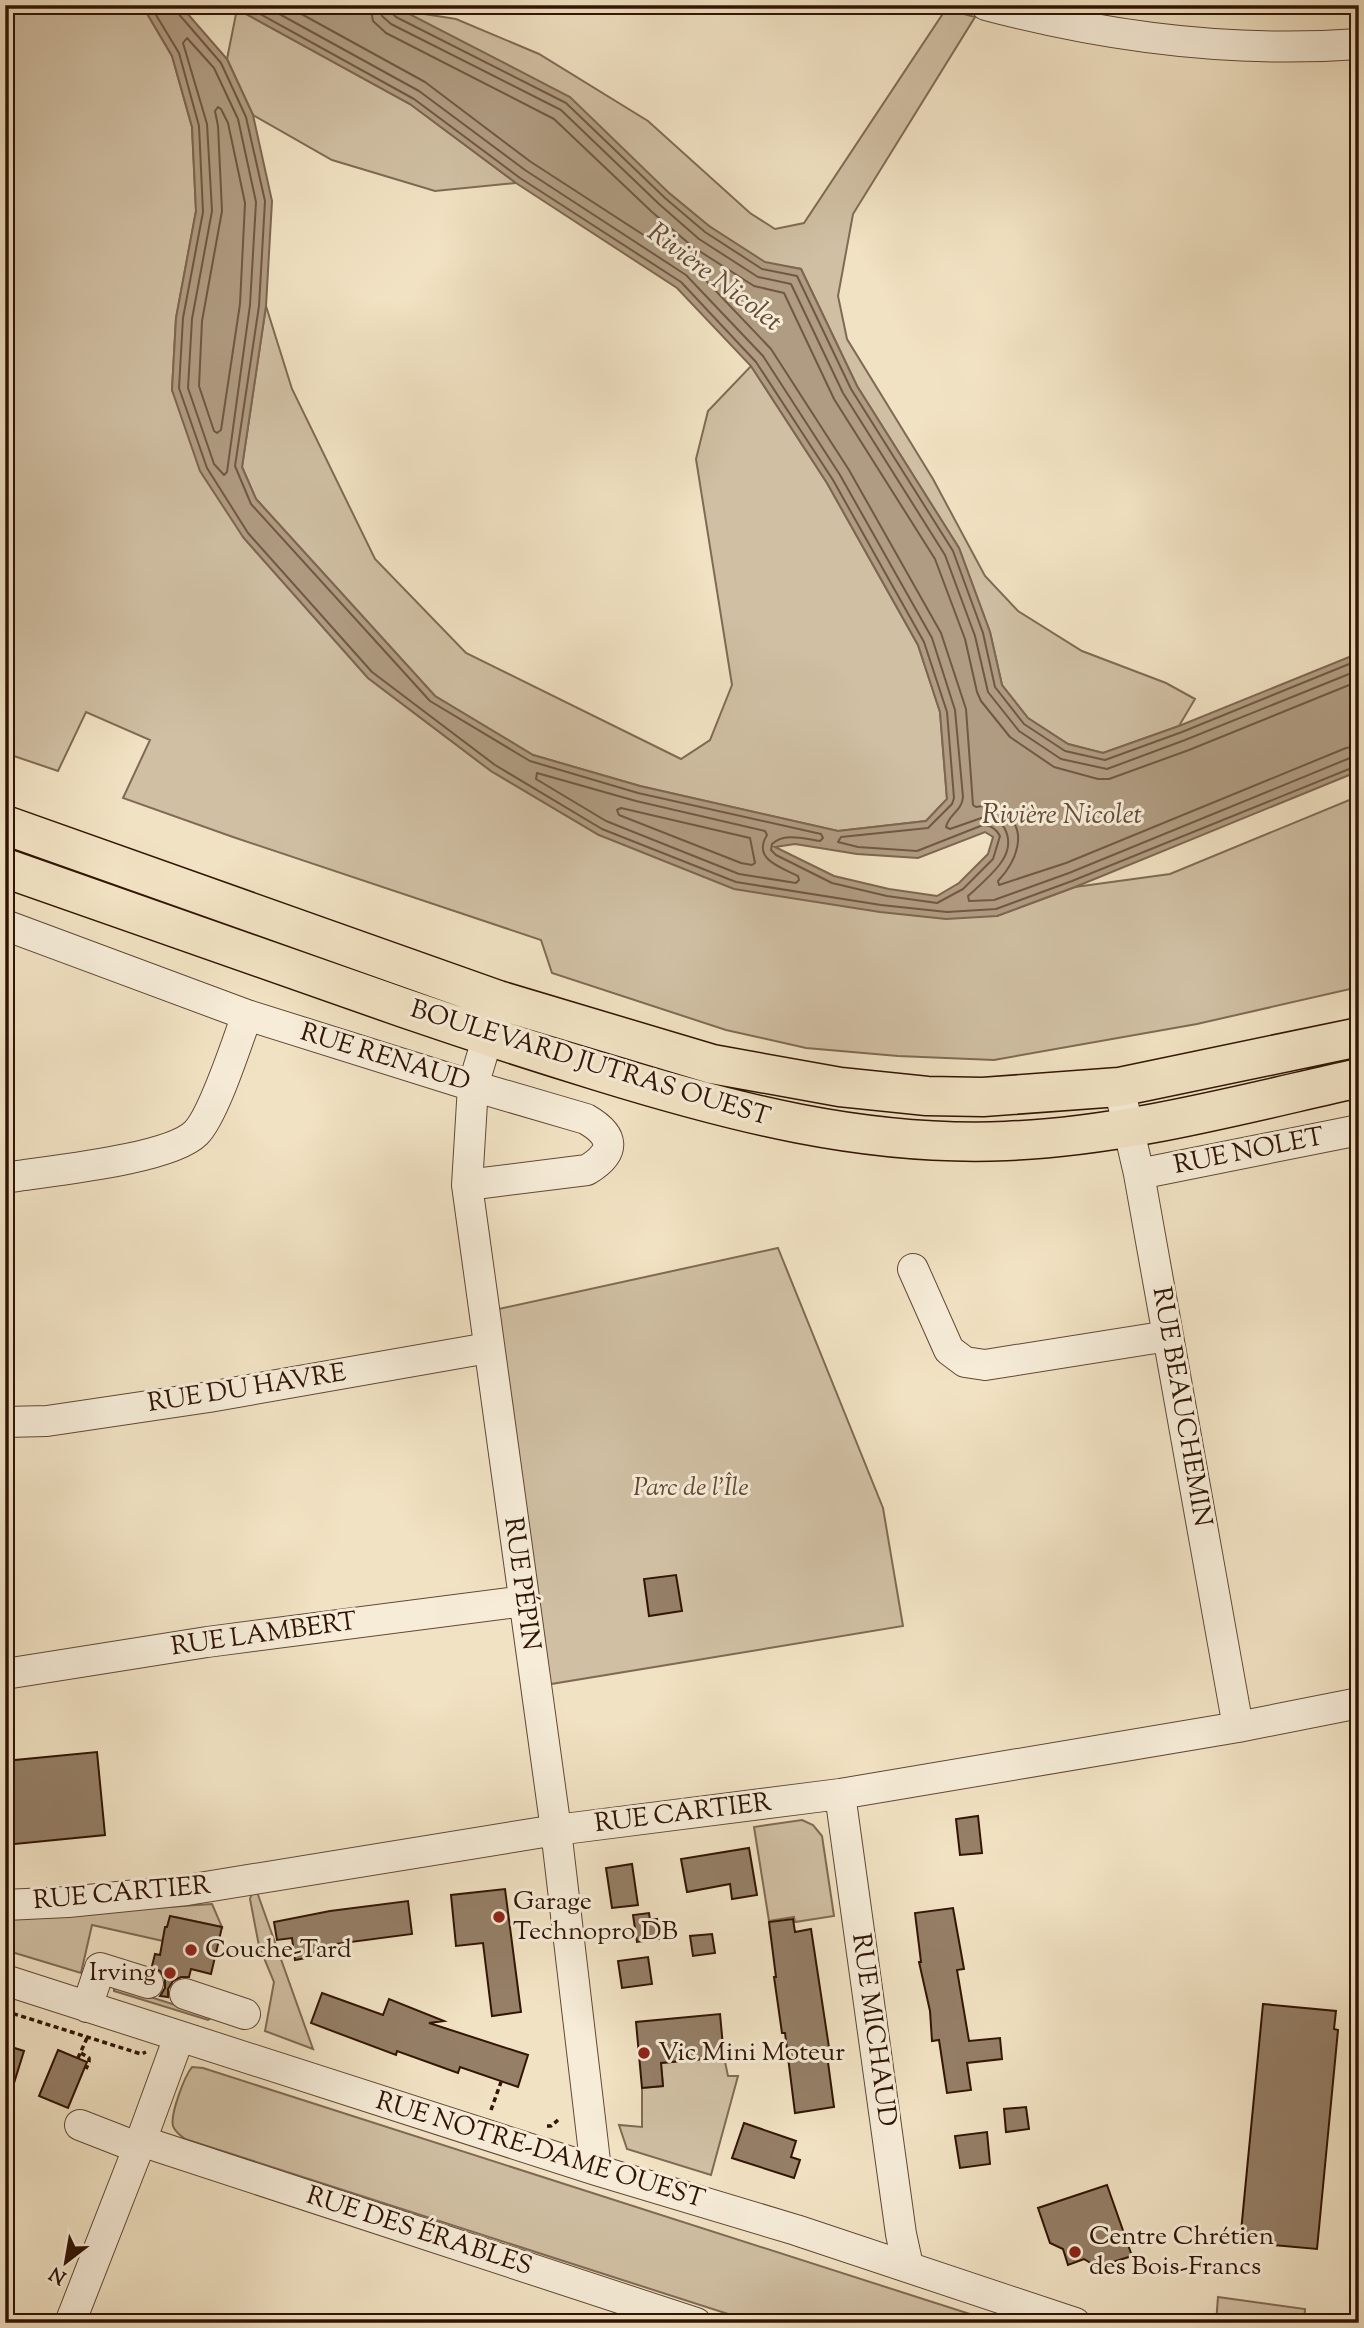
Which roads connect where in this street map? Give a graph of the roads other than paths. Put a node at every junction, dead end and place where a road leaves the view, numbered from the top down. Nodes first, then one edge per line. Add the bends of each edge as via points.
1 (986, 5) edge
2 (1359, 44) edge
3 (5, 825) edge
4 (5, 868) edge
5 (5, 925) edge
6 (498, 1000) junction
7 (247, 1015) junction
8 (488, 1037) junction
9 (1359, 1037) edge
10 (1359, 1078) edge
11 (473, 1086) junction
12 (1119, 1087) junction
13 (1129, 1129) junction
14 (1359, 1130) edge
15 (1139, 1174) junction
16 (5, 1178) edge
17 (467, 1185) junction
18 (913, 1269) dead end
19 (1168, 1336) junction
20 (488, 1348) junction
21 (5, 1422) edge
22 (524, 1601) junction
23 (5, 1674) edge
24 (1359, 1703) edge
25 (1238, 1727) junction
26 (840, 1794) junction
27 (556, 1830) junction
28 (5, 1905) edge
29 (5, 1980) edge
30 (148, 1983) dead end
31 (185, 1994) dead end
32 (87, 2007) junction
33 (245, 2014) dead end
34 (179, 2037) junction
35 (80, 2125) dead end
36 (140, 2145) junction
37 (596, 2170) junction
38 (908, 2266) junction
39 (1060, 2321) edge
40 (70, 2323) edge
41 (696, 2323) edge

1 - 2 street via 1169,39 1288,48
3 - 6 main road, BOULEVARD JUTRAS OUEST
4 - 8 main road, BOULEVARD JUTRAS OUEST
5 - 7 street, RUE RENAUD
6 - 8 street, RUE PÉPIN
6 - 12 main road, BOULEVARD JUTRAS OUEST via 712,1064 840,1087 972,1097
7 - 11 street, RUE RENAUD
7 - 16 street via 209,1113 196,1133 164,1151
8 - 11 street, RUE PÉPIN
8 - 13 main road, BOULEVARD JUTRAS OUEST via 689,1099 830,1130 936,1141 1005,1141
9 - 12 main road, BOULEVARD JUTRAS OUEST
10 - 13 main road, BOULEVARD JUTRAS OUEST
11 - 17 street, RUE PÉPIN
11 - 17 street, RUE RENAUD via 586,1119 603,1129 608,1140 606,1154 587,1170
12 - 13 street, RUE BEAUCHEMIN
13 - 15 street, RUE BEAUCHEMIN
14 - 15 street, RUE NOLET
15 - 19 street, RUE BEAUCHEMIN
17 - 20 street, RUE PÉPIN
18 - 19 street via 949,1350 965,1362 985,1365
19 - 25 street, RUE BEAUCHEMIN
20 - 21 street, RUE DU HAVRE via 209,1397 47,1421
20 - 22 street, RUE PÉPIN
22 - 23 street, RUE LAMBERT
22 - 27 street, RUE PÉPIN
24 - 25 street, RUE CARTIER
25 - 26 street, RUE CARTIER
26 - 27 street, RUE CARTIER
26 - 38 street, RUE MICHAUD
27 - 28 street, RUE CARTIER via 187,1890
27 - 37 street, RUE PÉPIN
29 - 32 street, RUE NOTRE-DAME OUEST
30 - 32 street via 100,1968
31 - 33 street
32 - 34 street, RUE NOTRE-DAME OUEST
34 - 36 street
34 - 37 street, RUE NOTRE-DAME OUEST
35 - 36 street, RUE DES ÉRABLES
36 - 40 street
36 - 41 street, RUE DES ÉRABLES
37 - 38 street, RUE NOTRE-DAME OUEST
38 - 39 street, RUE NOTRE-DAME OUEST

